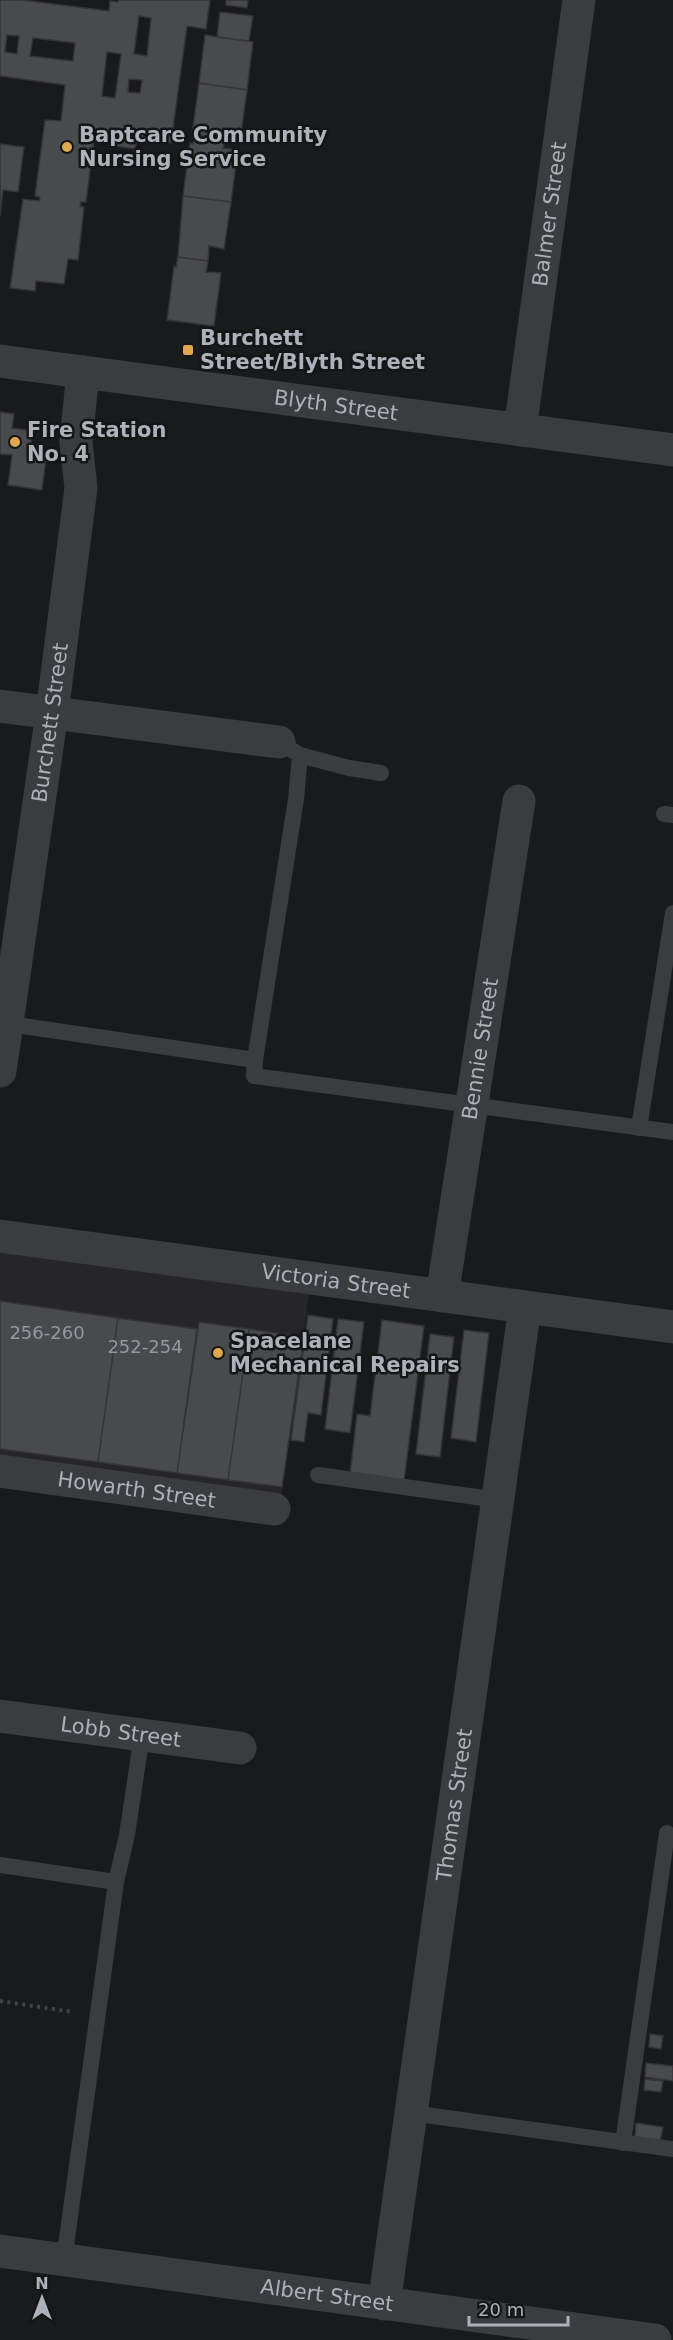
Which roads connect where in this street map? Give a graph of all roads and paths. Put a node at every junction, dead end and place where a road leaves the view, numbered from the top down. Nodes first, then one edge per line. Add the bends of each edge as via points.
1 (579, 0) edge
2 (0, 362) edge
3 (83, 372) junction
4 (520, 430) junction
5 (673, 450) edge
6 (0, 706) edge
7 (52, 713) junction
8 (290, 749) junction
9 (381, 773) dead end
10 (519, 801) dead end
11 (673, 913) edge
12 (7, 971) edge
13 (9, 1024) junction
14 (255, 1060) junction
15 (0, 1071) edge
16 (471, 1107) junction
17 (639, 1128) junction
18 (673, 1132) edge
19 (0, 1236) edge
20 (442, 1296) junction
21 (525, 1307) junction
22 (673, 1327) edge
23 (0, 1471) edge
24 (318, 1475) dead end
25 (498, 1500) junction
26 (274, 1509) dead end
27 (0, 1716) edge
28 (142, 1735) junction
29 (240, 1748) dead end
30 (667, 1833) dead end
31 (0, 1865) edge
32 (116, 1882) junction
33 (0, 2001) edge
34 (97, 2015) junction
35 (411, 2113) junction
36 (623, 2143) junction
37 (673, 2149) edge
38 (0, 2251) edge
39 (64, 2259) junction
40 (384, 2304) junction
41 (596, 2336) edge
42 (655, 2340) edge

1 - 4 street, Balmer Street
2 - 3 street, Blyth Street
3 - 4 street, Blyth Street
3 - 7 street, Burchett Street via 76,442 81,488
4 - 5 street, Blyth Street
6 - 7 street
7 - 8 street
7 - 12 street, Burchett Street
8 - 9 lane via 349,768
8 - 14 lane via 294,810
10 - 16 street, Bennie Street
11 - 17 lane
12 - 13 street, Burchett Street
13 - 14 lane
13 - 15 street, Burchett Street
14 - 16 lane via 254,1076
16 - 17 lane
16 - 20 street, Bennie Street
17 - 18 lane
19 - 20 street, Victoria Street
20 - 21 street, Victoria Street
21 - 22 street, Victoria Street
21 - 25 street, Thomas Street
23 - 26 street, Howarth Street
24 - 25 lane
25 - 35 street, Thomas Street
27 - 28 street, Lobb Street
28 - 29 street, Lobb Street
28 - 32 lane
30 - 36 lane
31 - 32 lane
32 - 34 lane
33 - 34 path
34 - 39 lane
35 - 36 lane
35 - 40 street, Thomas Street
36 - 37 lane
38 - 39 street, Albert Street
39 - 40 street, Albert Street
40 - 41 street, Albert Street
41 - 42 street, Albert Street

